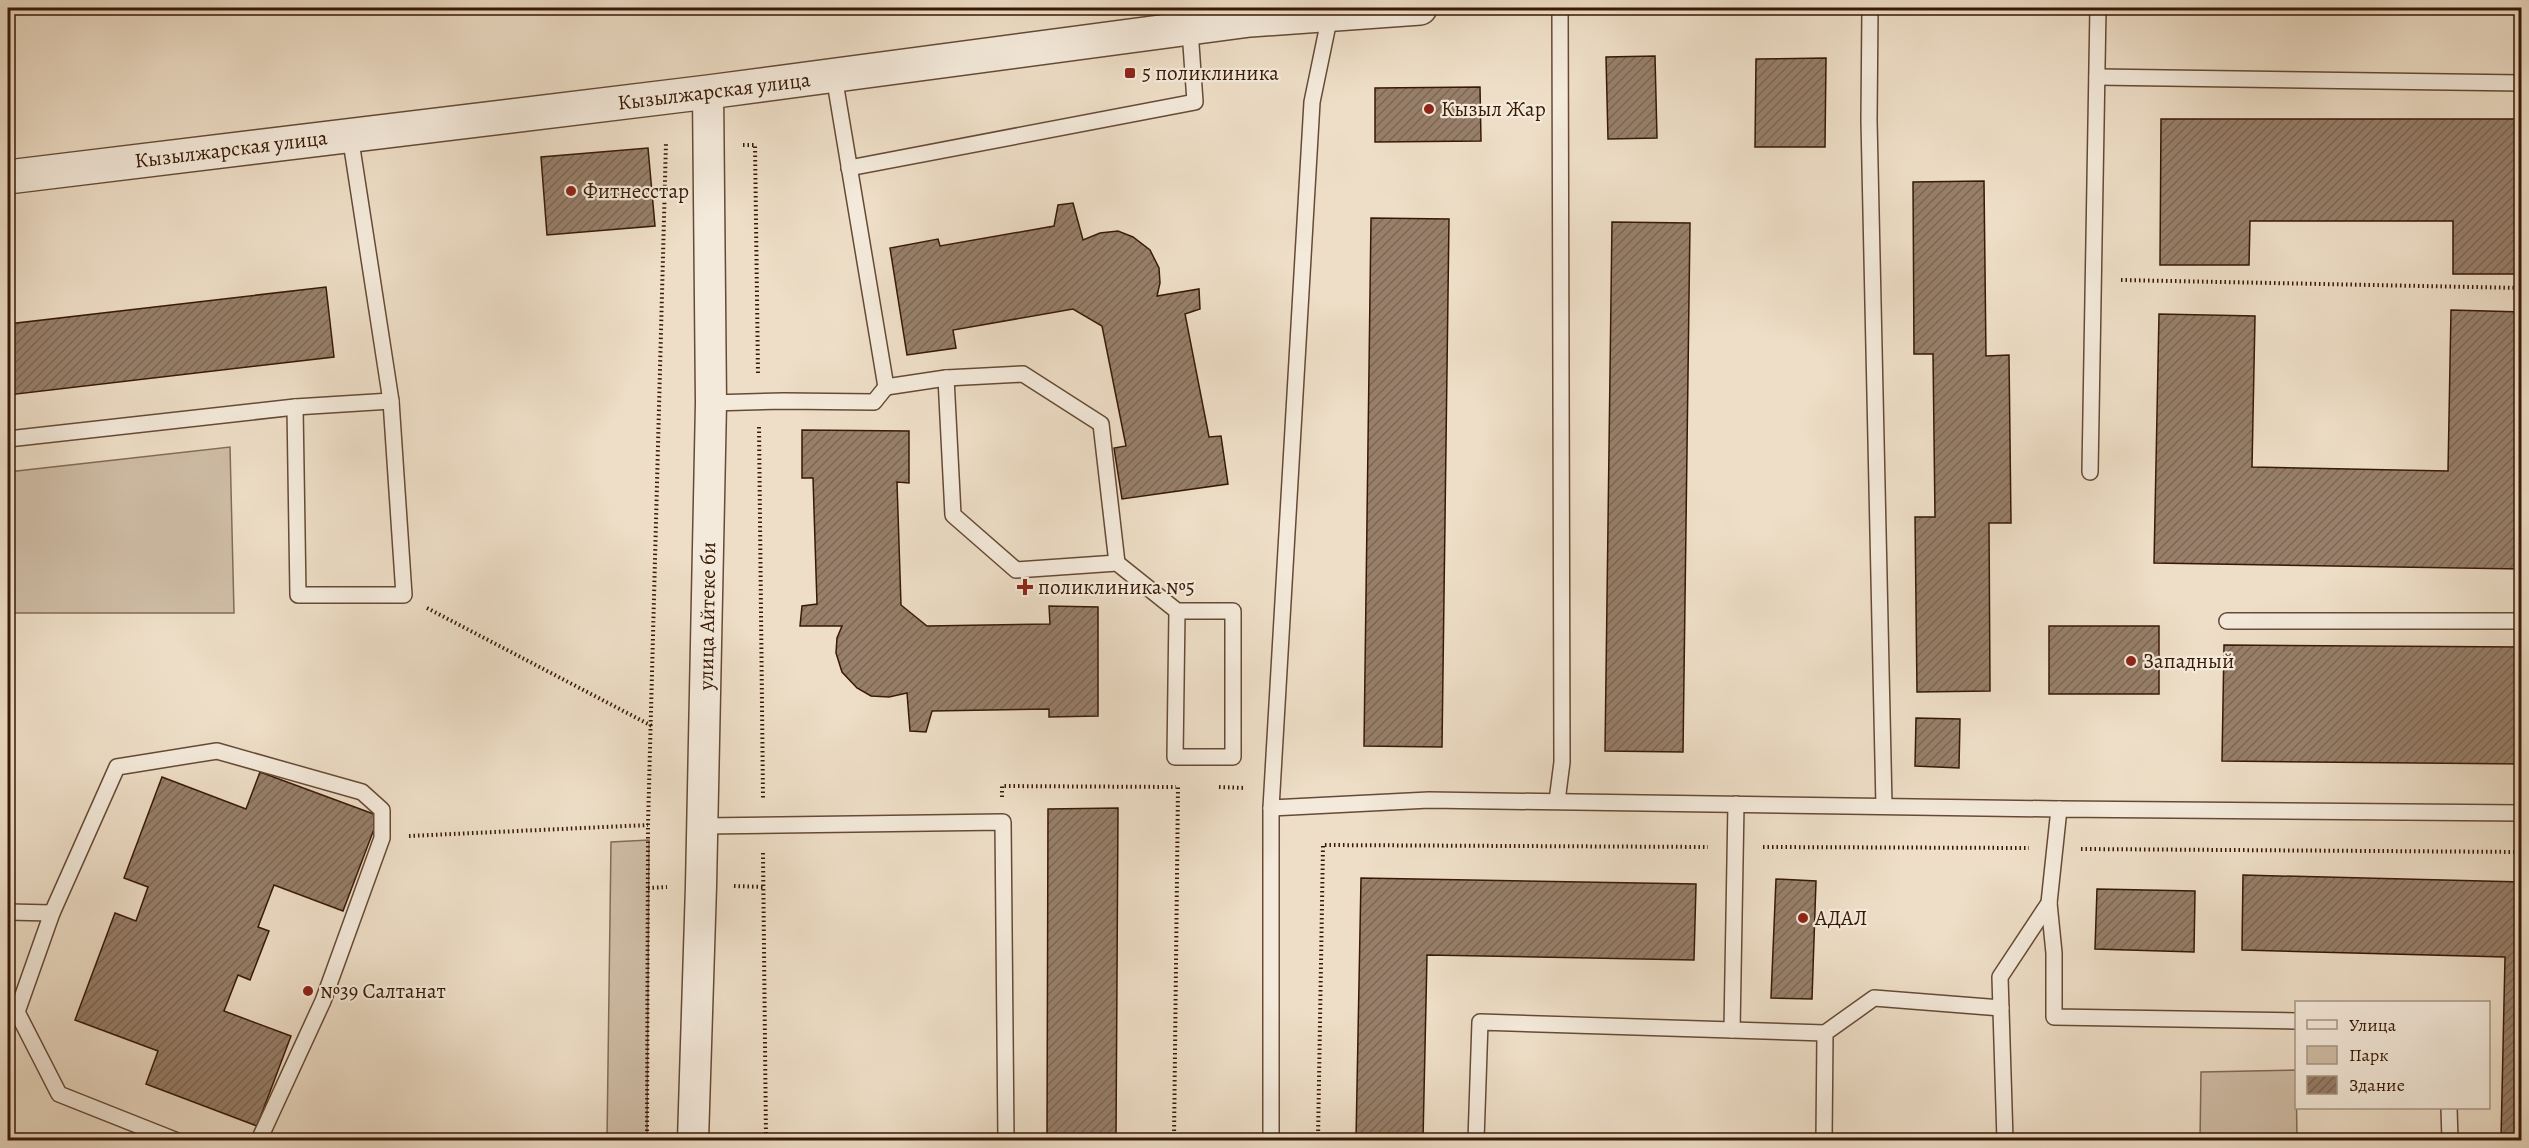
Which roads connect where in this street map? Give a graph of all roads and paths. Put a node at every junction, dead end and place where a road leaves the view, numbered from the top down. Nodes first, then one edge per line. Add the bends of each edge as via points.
1 (1420, 8) edge
2 (1560, 8) edge
3 (1870, 8) edge
4 (2098, 8) edge
5 (1251, 14) edge
6 (1330, 15) junction
7 (1190, 30) junction
8 (834, 76) junction
9 (2097, 77) junction
10 (2522, 83) edge
11 (708, 92) junction
12 (350, 135) junction
13 (666, 142) dead end
14 (709, 145) junction
15 (849, 168) junction
16 (8, 177) edge
17 (2093, 279) junction
18 (2522, 288) edge
19 (946, 378) junction
20 (886, 387) junction
21 (392, 401) junction
22 (759, 402) junction
23 (711, 403) junction
24 (295, 407) junction
25 (8, 439) edge
26 (2090, 472) dead end
27 (1117, 563) junction
28 (404, 595) junction
29 (1177, 611) junction
30 (2227, 621) dead end
31 (2522, 621) edge
32 (652, 726) junction
33 (1178, 787) junction
34 (1190, 787) dead end
35 (1213, 787) dead end
36 (1273, 788) junction
37 (1557, 801) junction
38 (763, 804) dead end
39 (1736, 804) junction
40 (1884, 806) junction
41 (1271, 808) junction
42 (2059, 809) junction
43 (2522, 813) edge
44 (1003, 822) junction
45 (648, 825) junction
46 (703, 826) junction
47 (382, 838) junction
48 (1735, 847) junction
49 (2056, 848) junction
50 (763, 851) dead end
51 (2522, 852) edge
52 (2049, 903) junction
53 (8, 912) edge
54 (52, 913) junction
55 (2001, 1008) junction
56 (2295, 1021) edge
57 (1732, 1030) junction
58 (1825, 1033) junction
59 (2449, 1109) edge
60 (175, 1140) edge
61 (259, 1140) edge
62 (647, 1140) edge
63 (693, 1140) edge
64 (766, 1140) edge
65 (1006, 1140) edge
66 (1174, 1140) edge
67 (1271, 1140) edge
68 (1318, 1140) edge
69 (1476, 1140) edge
70 (1824, 1140) edge
71 (2005, 1140) edge
72 (2450, 1140) edge

1 - 6 street, Кызылжарская улица
2 - 37 lane via 1562,762
3 - 40 lane
4 - 9 lane
5 - 6 street, Кызылжарская улица
5 - 7 street, Кызылжарская улица
6 - 36 lane via 1312,102
7 - 8 street, Кызылжарская улица
7 - 15 lane via 1195,102
8 - 11 street, Кызылжарская улица
8 - 15 lane
9 - 10 lane
9 - 17 lane
11 - 12 street, Кызылжарская улица
11 - 14 street, улица Айтеке би
12 - 16 street, Кызылжарская улица
12 - 21 lane
13 - 32 path
14 - 22 path via 755,145
14 - 23 street, улица Айтеке би
15 - 20 lane
17 - 18 path
17 - 26 lane
19 - 20 lane
19 - 27 lane via 1023,374 1101,424
19 - 27 lane via 953,515 1016,570
20 - 22 lane via 874,402
21 - 24 lane
21 - 28 lane
22 - 23 lane
22 - 38 path
23 - 46 street, улица Айтеке би
24 - 25 lane
24 - 28 lane via 298,595
27 - 29 lane
28 - 32 path
29 - 29 lane via 1175,757 1233,757 1233,611
30 - 31 lane
32 - 45 path
33 - 34 path
33 - 44 path via 1002,786
33 - 66 path
35 - 36 path
36 - 41 lane
37 - 39 lane
37 - 41 lane via 1429,800
39 - 40 lane
39 - 48 lane
40 - 42 lane
41 - 67 lane
42 - 43 lane
42 - 49 lane
44 - 46 lane
44 - 65 lane
45 - 47 path
45 - 62 path
46 - 63 street, улица Айтеке би
47 - 54 lane via 382,810 362,792 216,751 117,767
47 - 61 lane via 322,1001
48 - 49 path
48 - 57 lane
48 - 68 path via 1323,845
49 - 51 path
49 - 52 lane
50 - 64 path
52 - 55 lane via 2000,977
52 - 56 lane via 2054,1017
53 - 54 lane
54 - 60 lane via 17,1012 59,1094
55 - 58 lane via 1874,998
55 - 71 lane
57 - 58 lane
57 - 69 lane via 1480,1022
58 - 70 lane
59 - 72 lane

